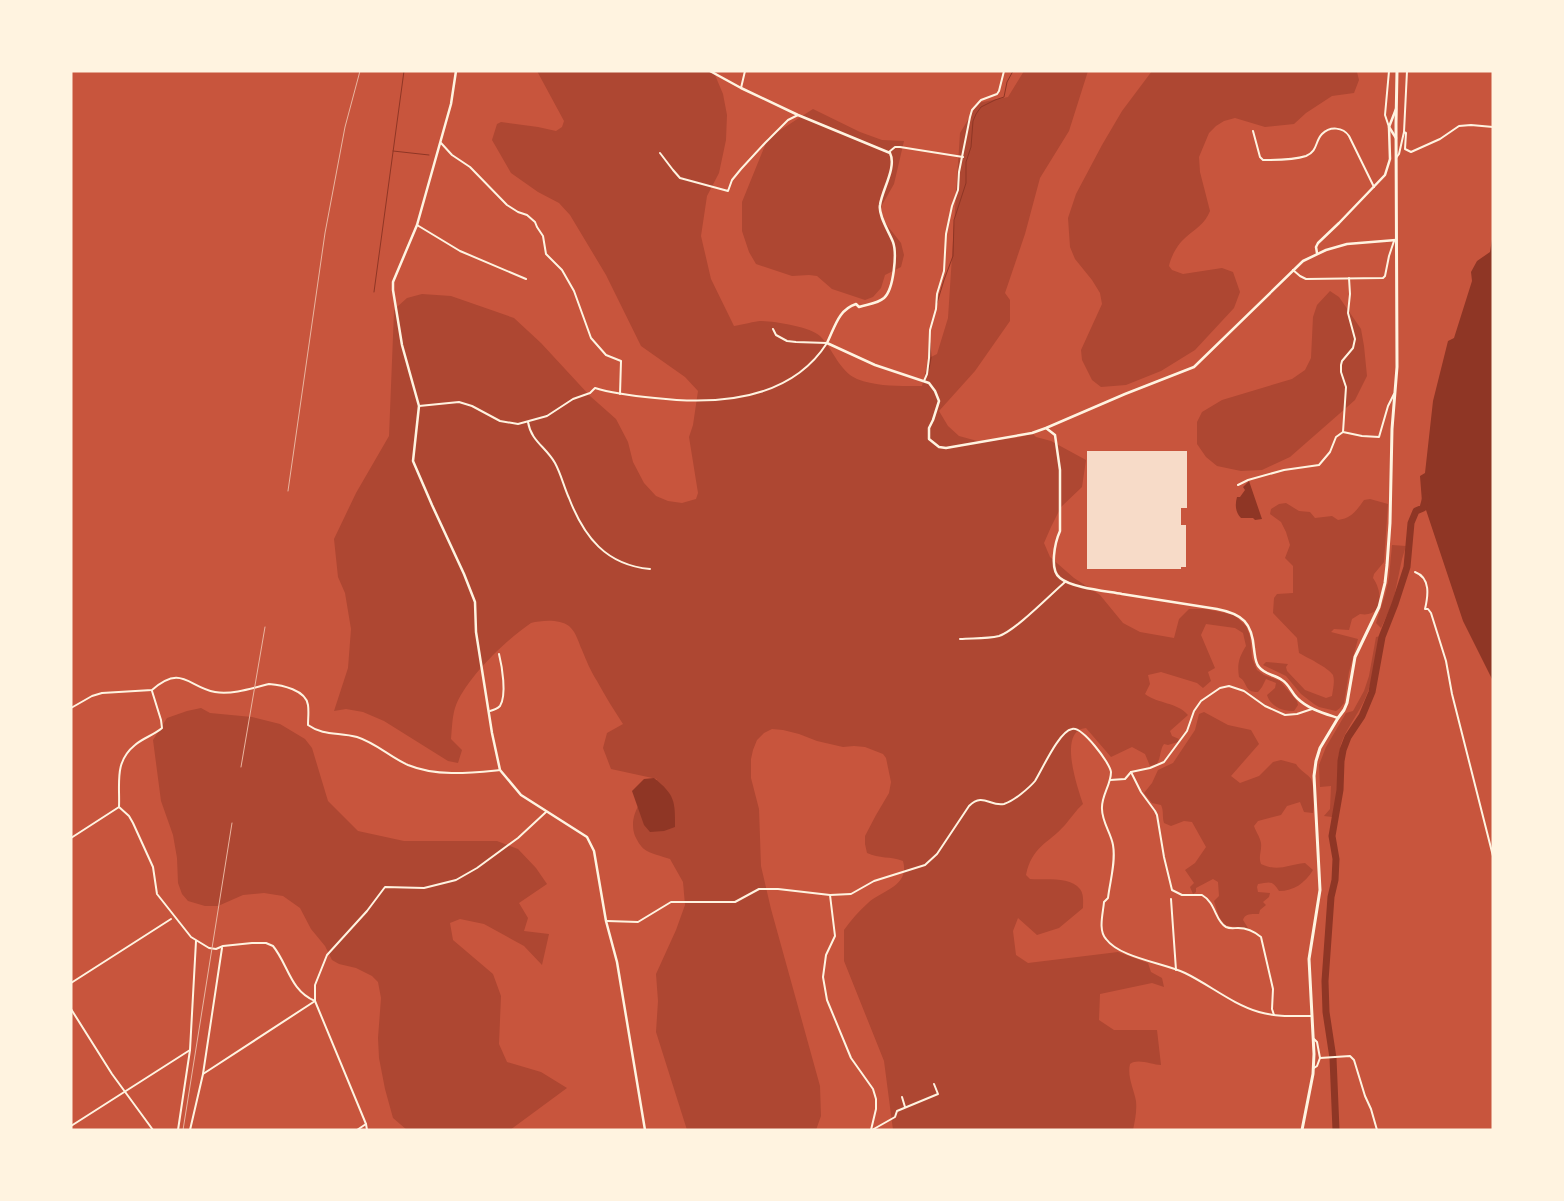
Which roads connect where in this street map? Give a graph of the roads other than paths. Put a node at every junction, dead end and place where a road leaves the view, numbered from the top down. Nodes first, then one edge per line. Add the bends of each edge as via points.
1 (456, 71) edge
2 (710, 71) edge
3 (745, 71) edge
4 (1004, 71) edge
5 (1389, 71) edge
6 (1397, 71) edge
7 (1407, 71) edge
8 (741, 88) junction
9 (1396, 109) junction
10 (798, 115) junction
11 (1389, 127) junction
12 (1493, 127) edge
13 (1253, 131) dead end
14 (1404, 132) junction
15 (1396, 138) junction
16 (440, 142) junction
17 (888, 152) junction
18 (660, 153) dead end
19 (963, 157) junction
20 (1396, 159) junction
21 (1374, 188) junction
22 (418, 225) junction
23 (1395, 240) junction
24 (1317, 253) junction
25 (1293, 270) junction
26 (1350, 278) junction
27 (526, 279) dead end
28 (774, 329) dead end
29 (827, 343) junction
30 (924, 381) junction
31 (620, 394) junction
32 (1395, 394) junction
33 (418, 406) junction
34 (528, 422) junction
35 (1046, 428) junction
36 (1344, 432) junction
37 (1238, 485) dead end
38 (650, 569) dead end
39 (1415, 572) dead end
40 (1066, 581) junction
41 (960, 639) dead end
42 (499, 654) dead end
43 (152, 690) junction
44 (71, 708) edge
45 (1312, 708) junction
46 (490, 711) junction
47 (1338, 718) junction
48 (500, 770) junction
49 (1131, 772) junction
50 (1110, 780) junction
51 (119, 807) junction
52 (546, 812) junction
53 (71, 838) edge
54 (1493, 856) edge
55 (830, 895) junction
56 (1171, 899) dead end
57 (171, 919) dead end
58 (606, 921) junction
59 (196, 942) junction
60 (223, 946) junction
61 (1176, 970) junction
62 (71, 983) edge
63 (315, 1000) junction
64 (71, 1009) edge
65 (1274, 1015) junction
66 (1312, 1016) junction
67 (1314, 1038) junction
68 (190, 1050) junction
69 (1320, 1058) junction
70 (1314, 1068) junction
71 (203, 1074) junction
72 (934, 1084) dead end
73 (126, 1091) junction
74 (902, 1097) dead end
75 (905, 1107) junction
76 (366, 1124) junction
77 (71, 1126) edge
78 (153, 1130) edge
79 (178, 1130) edge
80 (190, 1130) edge
81 (357, 1130) edge
82 (366, 1130) edge
83 (645, 1130) edge
84 (872, 1130) edge
85 (1302, 1130) edge
86 (1377, 1130) edge

1 - 16 street
2 - 8 street
3 - 8 street
4 - 19 street via 997,94 981,100 972,110
5 - 11 street via 1385,115
6 - 9 highway
7 - 14 street
8 - 10 street
9 - 11 street
9 - 15 highway
10 - 17 street
10 - 18 street via 788,120 747,162 732,180 728,192 680,178
11 - 15 street
11 - 21 street via 1389,164
12 - 14 street via 1459,126 1440,140 1411,152 1405,149
13 - 21 street via 1260,157 1266,160 1306,156 1314,150 1321,135 1340,129 1348,133
14 - 20 street
15 - 20 highway
16 - 22 street
16 - 31 street via 507,205 535,222 543,236 546,254 562,270 574,291 591,338 606,355 621,361
17 - 19 street via 900,147
17 - 29 street via 892,156 892,166 880,208 894,247 892,281 886,297 878,302 848,306
19 - 30 street via 946,234 944,271 930,330
20 - 23 highway
21 - 24 street via 1318,243
22 - 27 street via 460,251
22 - 33 street via 395,274 393,290 402,345
23 - 24 street via 1347,244
23 - 26 street via 1385,277
23 - 32 highway
24 - 25 street
25 - 26 street via 1302,278
25 - 35 street via 1194,367
26 - 36 street via 1348,313 1355,339 1353,348 1341,365 1346,387
28 - 29 street via 776,335 787,340
29 - 30 street via 875,366
29 - 31 street via 818,357 799,372 756,393 716,401
30 - 35 street via 935,390 939,401 929,428 929,439 939,447 1005,438
31 - 34 street via 595,388 547,416
32 - 36 street via 1379,437
32 - 47 highway via 1385,583 1376,614 1355,657 1347,703
33 - 34 street via 460,402 500,421
33 - 46 street via 413,461 474,602
34 - 38 street via 537,442 554,460 572,508 592,539 620,562
35 - 40 street via 1055,435 1060,470 1060,531 1054,565 1057,575
36 - 37 street via 1336,437 1330,452 1319,465 1284,470
39 - 54 street via 1426,583 1425,609 1431,613 1446,661
40 - 41 street via 1001,635
40 - 45 street via 1082,587 1226,611 1238,616 1250,629 1258,667 1282,680 1296,697
42 - 46 street via 503,698 496,709
43 - 44 street via 102,693
43 - 48 street via 181,677 214,692 274,684 299,692 307,701 308,725 314,730 361,738 408,765 422,769 447,772
43 - 51 street via 162,728 134,745 123,760
45 - 47 street
45 - 49 street via 1285,715 1244,691 1229,686 1220,688 1198,704 1187,730 1164,762
46 - 48 street
47 - 66 highway via 1320,748 1315,770 1320,890 1309,959
48 - 52 street via 521,796
49 - 50 street via 1125,779
49 - 65 street via 1155,810 1172,890 1182,896 1202,895 1213,905 1224,926 1244,929 1261,937 1273,989
50 - 55 street via 1110,769 1094,745 1077,729 1071,729 1060,738 1027,790 1003,804 974,801 926,865 874,881 845,896
50 - 61 street via 1102,810 1114,856 1108,898 1104,902 1102,934 1113,947
51 - 53 street
51 - 59 street via 129,816 153,867 156,894
52 - 58 street via 587,837 594,850
52 - 63 street via 518,838 456,880 424,888 385,887 327,955 315,986
55 - 58 street via 759,889 735,902 671,902 638,922
55 - 84 street via 835,936 826,955 823,977 826,1000 850,1058 876,1099
56 - 61 street
57 - 62 street
58 - 83 street via 617,962
59 - 60 street via 209,948
59 - 68 street
60 - 63 street via 252,942 273,946 296,986
60 - 71 street
61 - 65 street via 1250,1010
63 - 71 street
63 - 76 street
64 - 73 street
65 - 66 street
66 - 67 highway
67 - 69 street
67 - 70 highway
68 - 73 street
68 - 79 street
69 - 70 street
69 - 86 street via 1350,1056 1354,1060
70 - 85 highway
71 - 80 street
72 - 75 street via 938,1094
73 - 77 street
73 - 78 street
74 - 75 street
75 - 84 street
76 - 81 street
76 - 82 street

